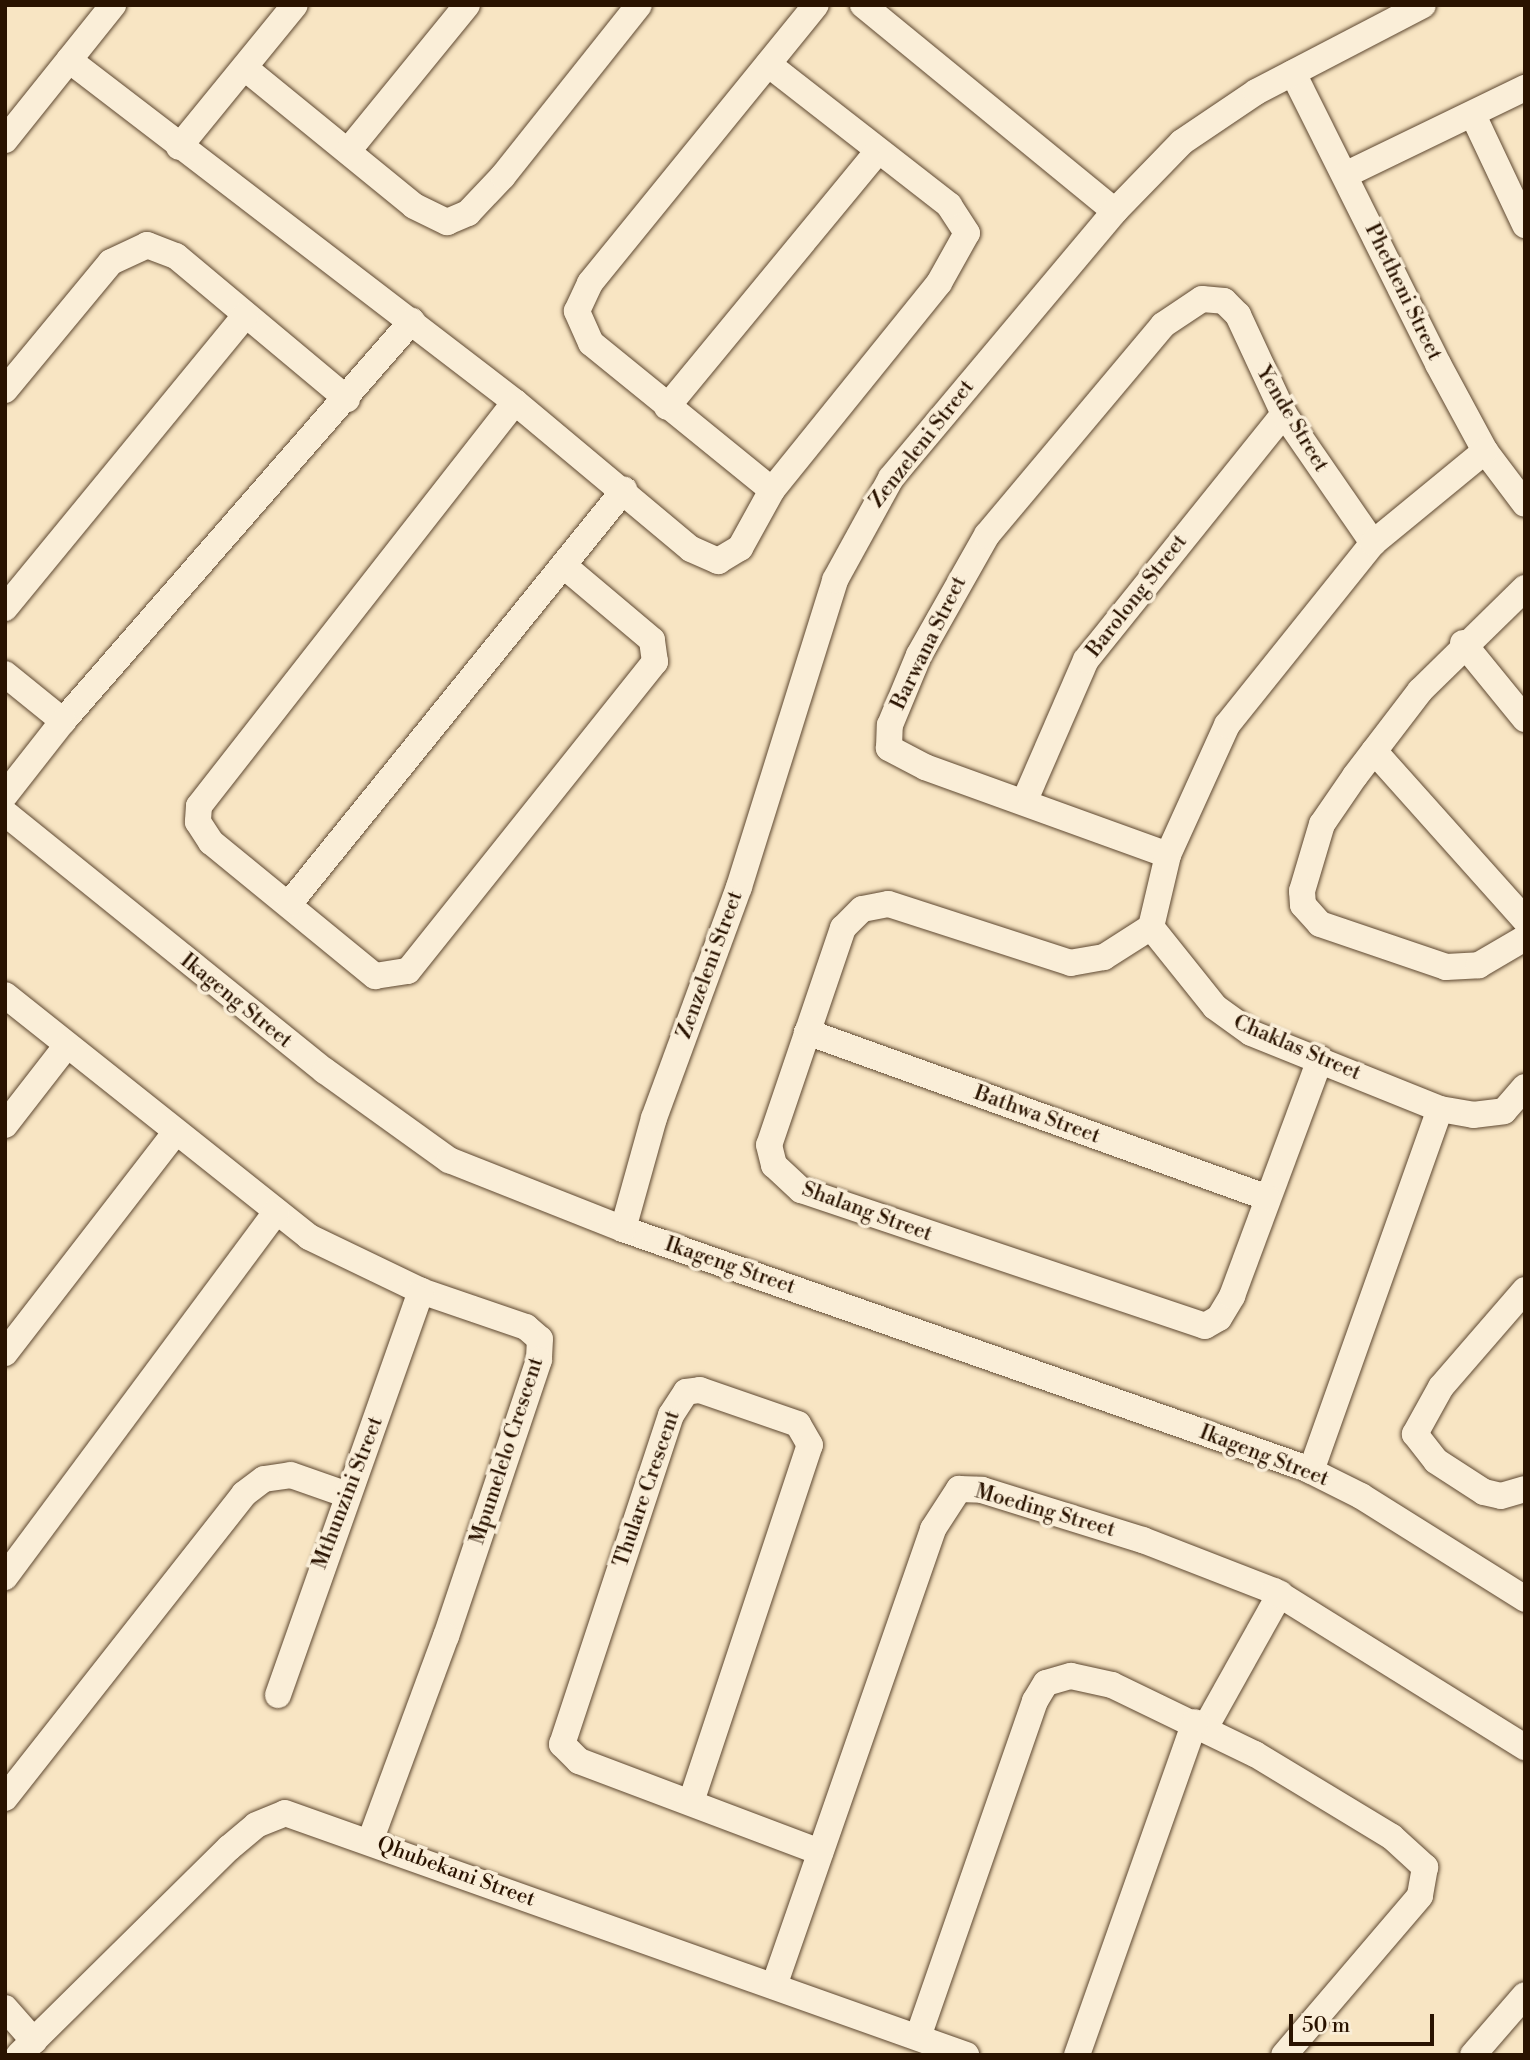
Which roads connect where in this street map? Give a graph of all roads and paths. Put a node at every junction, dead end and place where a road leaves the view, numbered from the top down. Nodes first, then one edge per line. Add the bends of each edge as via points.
1 (113, 5) edge
2 (295, 5) edge
3 (467, 5) edge
4 (639, 5) edge
5 (816, 5) edge
6 (863, 5) edge
7 (1423, 5) edge
8 (69, 60) junction
9 (768, 64) junction
10 (245, 68) junction
11 (1293, 74) junction
12 (1525, 88) edge
13 (1473, 115) junction
14 (5, 140) edge
15 (179, 147) junction
16 (348, 151) junction
17 (877, 152) junction
18 (1347, 174) junction
19 (1115, 211) junction
20 (1525, 225) edge
21 (1213, 299) joint
22 (246, 315) junction
23 (412, 321) junction
24 (5, 390) edge
25 (347, 399) junction
26 (515, 402) junction
27 (667, 407) junction
28 (1284, 414) junction
29 (1485, 451) junction
30 (624, 490) junction
31 (772, 490) junction
32 (1525, 503) edge
33 (1373, 543) junction
34 (563, 565) junction
35 (1525, 588) edge
36 (5, 608) edge
37 (1463, 643) junction
38 (5, 674) edge
39 (1525, 719) edge
40 (64, 720) junction
41 (1374, 751) junction
42 (5, 795) edge
43 (1025, 800) junction
44 (5, 813) edge
45 (1168, 855) junction
46 (289, 904) junction
47 (1525, 920) edge
48 (1150, 927) junction
49 (1525, 938) edge
50 (5, 995) edge
51 (807, 1032) junction
52 (67, 1045) junction
53 (1320, 1059) junction
54 (1525, 1087) edge
55 (1440, 1109) junction
56 (5, 1125) edge
57 (176, 1132) junction
58 (1267, 1198) junction
59 (276, 1212) junction
60 (623, 1229) junction
61 (1525, 1290) edge
62 (421, 1291) junction
63 (5, 1353) edge
64 (1311, 1471) junction
65 (1525, 1489) edge
66 (345, 1494) junction
67 (5, 1577) edge
68 (1280, 1594) junction
69 (1525, 1599) edge
70 (278, 1695) dead end
71 (1200, 1725) junction
72 (1525, 1747) edge
73 (5, 1798) edge
74 (692, 1799) junction
75 (370, 1841) junction
76 (820, 1852) junction
77 (774, 1986) junction
78 (1525, 1995) edge
79 (5, 2008) edge
80 (918, 2038) junction
81 (27, 2048) edge
82 (966, 2055) edge
83 (1077, 2055) edge
84 (1284, 2055) edge
85 (1473, 2055) edge

1 - 8 street
2 - 10 street
3 - 16 street
4 - 16 street via 503,176 459,219 447,222 424,212
5 - 9 street
6 - 19 street
7 - 11 street, Zenzeleni Street
8 - 14 street
8 - 15 street
9 - 17 street
9 - 27 street via 578,304 580,329 591,342
10 - 15 street
10 - 16 street
11 - 18 street, Phetheni Street
11 - 19 street, Zenzeleni Street via 1201,127
12 - 13 street
13 - 18 street
13 - 20 street
15 - 23 street
17 - 27 street
17 - 31 street via 960,216 964,246
18 - 29 street, Phetheni Street
19 - 60 street, Zenzeleni Street via 891,478 835,580 739,887 654,1118
21 - 28 street, Yende Street via 1238,316
21 - 43 street, Barwana Street via 1189,304 1163,326 987,535 952,588 890,725 889,748 896,756
22 - 24 street via 176,257 155,246 133,247 111,262
22 - 25 street
22 - 36 street
23 - 25 street
23 - 26 street
25 - 40 street
26 - 30 street
26 - 46 street via 202,798 201,831
27 - 31 street
28 - 33 street, Yende Street
28 - 43 street, Barolong Street via 1086,660
29 - 32 street, Phetheni Street
29 - 33 street
30 - 31 street via 691,549 718,561 740,548
30 - 34 street
33 - 45 street via 1227,725
34 - 46 street
34 - 46 street via 652,640 655,662 424,952 400,975 374,976
35 - 37 street
37 - 39 street
37 - 41 street
38 - 40 street
40 - 42 street
41 - 47 street
41 - 49 street via 1312,846 1302,880 1308,914 1354,938 1446,967 1479,965
43 - 45 street, Barwana Street
44 - 60 street, Ikageng Street via 414,1138 490,1179
45 - 48 street
48 - 51 street, Shalang Street via 1104,957 1071,963 875,904 842,928
48 - 53 street, Chaklas Street via 1227,1019
50 - 52 street, Mpumelelo Crescent
51 - 58 street, Bathwa Street
51 - 58 street, Shalang Street via 769,1145 778,1171 801,1189 1205,1326 1225,1311
52 - 56 street
52 - 57 street, Mpumelelo Crescent
53 - 55 street, Chaklas Street
53 - 58 street, Shalang Street
54 - 55 street via 1497,1115
55 - 64 street
57 - 59 street, Mpumelelo Crescent
57 - 63 street
59 - 62 street, Mpumelelo Crescent via 342,1256
59 - 67 street
60 - 64 street, Ikageng Street
61 - 65 street via 1441,1387 1415,1434 1436,1461 1484,1492 1502,1496
62 - 66 street, Mthunzini Street
62 - 75 street, Mpumelelo Crescent via 526,1327 541,1343 446,1636
64 - 69 street, Ikageng Street
66 - 70 street, Mthunzini Street
66 - 73 street via 291,1475 264,1479 244,1494
68 - 71 street
68 - 72 street, Moeding Street
68 - 76 street, Moeding Street via 1068,1516 982,1490 954,1491 933,1529
71 - 80 street via 1091,1680 1046,1683
71 - 83 street
71 - 84 street via 1392,1837 1425,1867 1420,1896
74 - 74 street, Thulare Crescent via 579,1761 561,1740 676,1402 700,1390 799,1424 810,1445
74 - 76 street, Thulare Crescent
75 - 77 street, Qhubekani Street
75 - 81 street, Qhubekani Street via 285,1813 256,1825
76 - 77 street, Moeding Street
77 - 80 street, Qhubekani Street
78 - 85 street
79 - 81 street
80 - 82 street, Qhubekani Street

